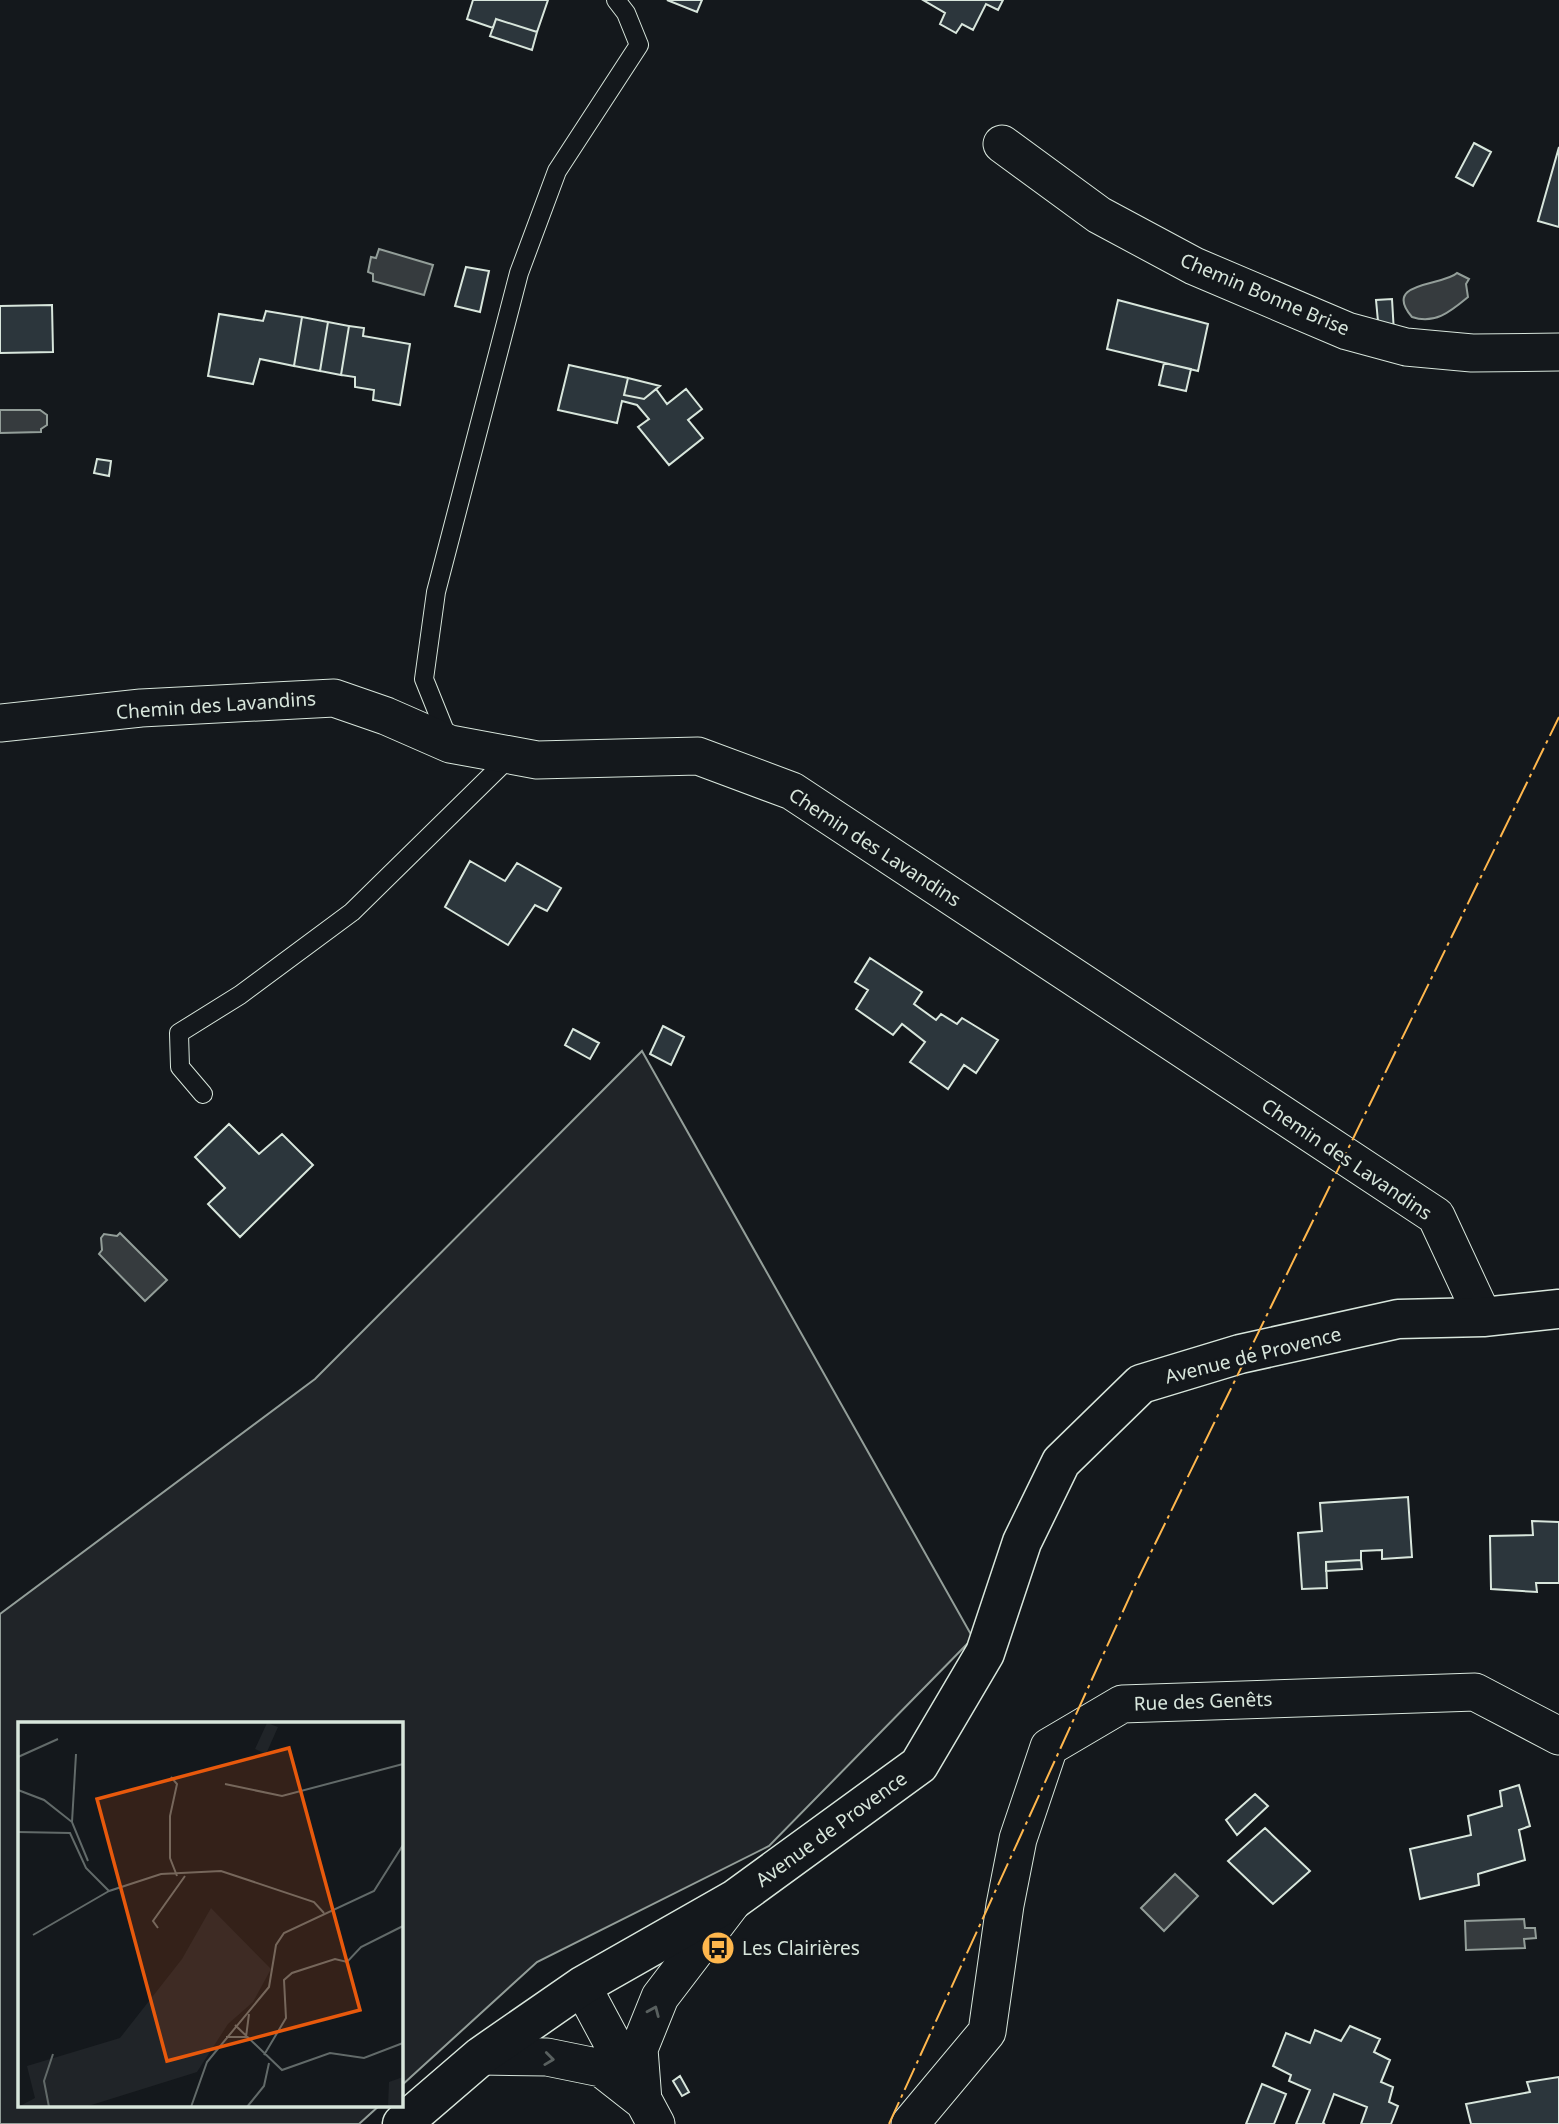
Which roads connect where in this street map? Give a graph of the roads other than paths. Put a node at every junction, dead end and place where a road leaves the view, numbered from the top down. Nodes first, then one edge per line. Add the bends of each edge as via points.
1 (616, 0) edge
2 (1002, 144) dead end
3 (1559, 352) edge
4 (0, 723) edge
5 (450, 744) junction
6 (512, 755) junction
7 (203, 1094) dead end
8 (1559, 1309) edge
9 (1483, 1317) junction
10 (1559, 1737) edge
11 (735, 1899) junction
12 (582, 1986) junction
13 (481, 2056) junction
14 (649, 2112) edge
15 (402, 2124) edge
16 (910, 2124) edge

1 - 5 lane via 639,45 557,172 519,273 436,593 424,679
2 - 3 street, Chemin Bonne Brise via 1098,215 1194,266 1347,331 1406,347 1472,353
4 - 5 street, Chemin des Lavandins via 141,708 334,698
5 - 6 street, Chemin des Lavandins
6 - 7 lane via 352,912 240,995 179,1033 180,1067
6 - 9 street, Chemin des Lavandins via 537,760 698,756 792,791 1436,1216
8 - 9 street, Avenue de Provence
9 - 11 street, Avenue de Provence via 1398,1319 1240,1354 1141,1384 1061,1462 1022,1542 985,1653 919,1765
10 - 16 street, Rue des Genêts via 1475,1692 1122,1704 1049,1747 1018,1839 987,2032
11 - 12 street, Avenue de Provence
14 -> 11 street via 639,2049 660,1997
12 - 13 street, Avenue de Provence
12 - 14 street
13 -> 14 street via 547,2057 601,2068
13 - 15 street, Avenue de Provence

